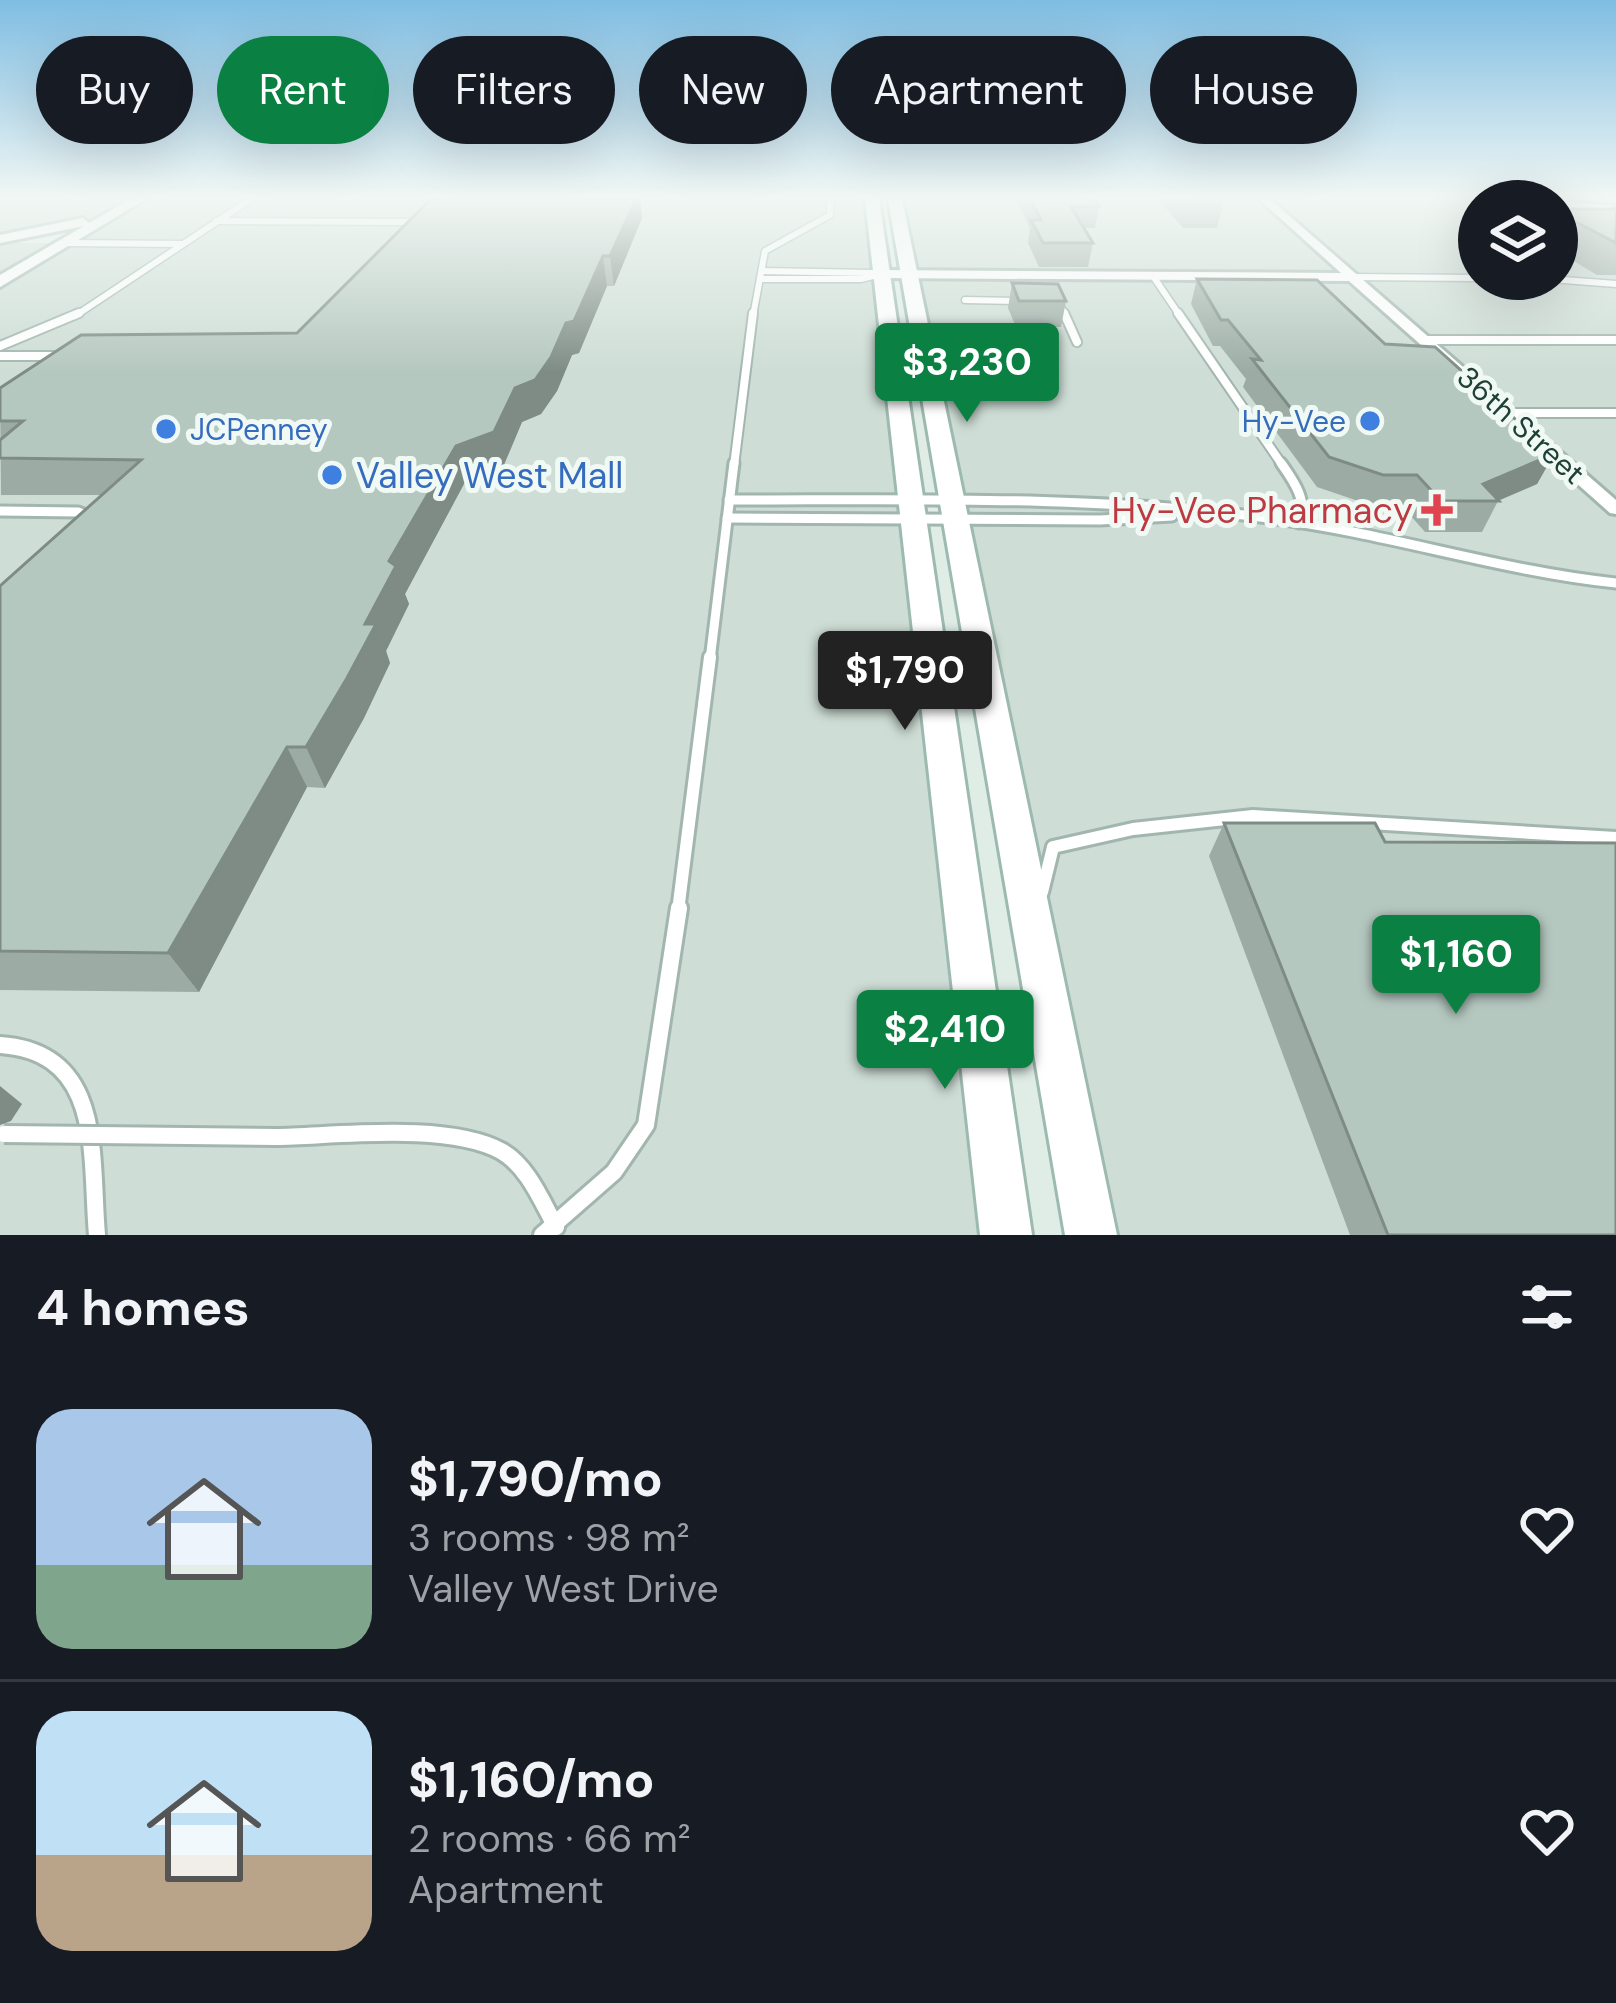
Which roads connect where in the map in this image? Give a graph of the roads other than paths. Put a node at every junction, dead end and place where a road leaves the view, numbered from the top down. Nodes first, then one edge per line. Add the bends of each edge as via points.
1 (42, 257) edge
2 (164, 257) edge
3 (764, 257) edge
4 (879, 257) edge
5 (906, 257) edge
6 (1329, 257) edge
7 (880, 266) junction
8 (827, 271) junction
9 (909, 274) junction
10 (762, 275) junction
11 (1154, 276) junction
12 (1352, 277) junction
13 (1458, 278) edge
14 (0, 281) edge
15 (1578, 281) edge
16 (1616, 284) edge
17 (965, 300) dead end
18 (1425, 340) junction
19 (1616, 340) edge
20 (1077, 342) dead end
21 (0, 346) edge
22 (0, 356) edge
23 (71, 356) edge
24 (1510, 413) junction
25 (1616, 413) edge
26 (729, 500) junction
27 (1616, 509) edge
28 (932, 510) junction
29 (0, 512) edge
30 (1211, 513) junction
31 (727, 518) junction
32 (1299, 523) junction
33 (93, 528) edge
34 (1616, 584) edge
35 (1616, 838) edge
36 (1042, 973) junction
37 (0, 1046) edge
38 (4, 1134) dead end
39 (549, 1231) edge
40 (97, 1235) edge
41 (1006, 1235) edge
42 (1091, 1235) edge

1 - 14 street
2 - 21 lane via 72,318
3 - 10 lane
4 - 7 main road
5 - 9 main road
6 - 12 street, 36th Street
7 - 8 lane
7 - 8 lane
7 - 9 street
7 - 10 lane via 861,279
7 - 28 main road
8 - 10 lane
9 - 11 street
9 - 28 main road
10 - 26 lane
11 - 12 street
11 - 32 lane via 1297,486
12 - 13 lane
12 - 18 street, 36th Street
15 - 16 lane
17 - 20 lane via 1050,298
18 - 19 lane
18 - 24 street, 36th Street
22 - 23 lane
24 - 25 lane
24 - 27 street, 36th Street
26 - 28 lane
26 - 31 lane
28 - 30 lane
28 - 30 lane via 1100,520
28 - 31 lane
28 - 36 main road
28 - 41 main road
29 - 33 lane via 79,512 95,520
30 - 32 lane
31 - 39 lane via 646,1125 614,1172
32 - 34 lane
35 - 36 lane via 1386,818 1219,818 1094,833 1053,847 1042,884
36 - 42 main road
37 - 40 lane via 52,1059 78,1087
38 - 39 lane, bridge via 467,1140 502,1152 532,1185

